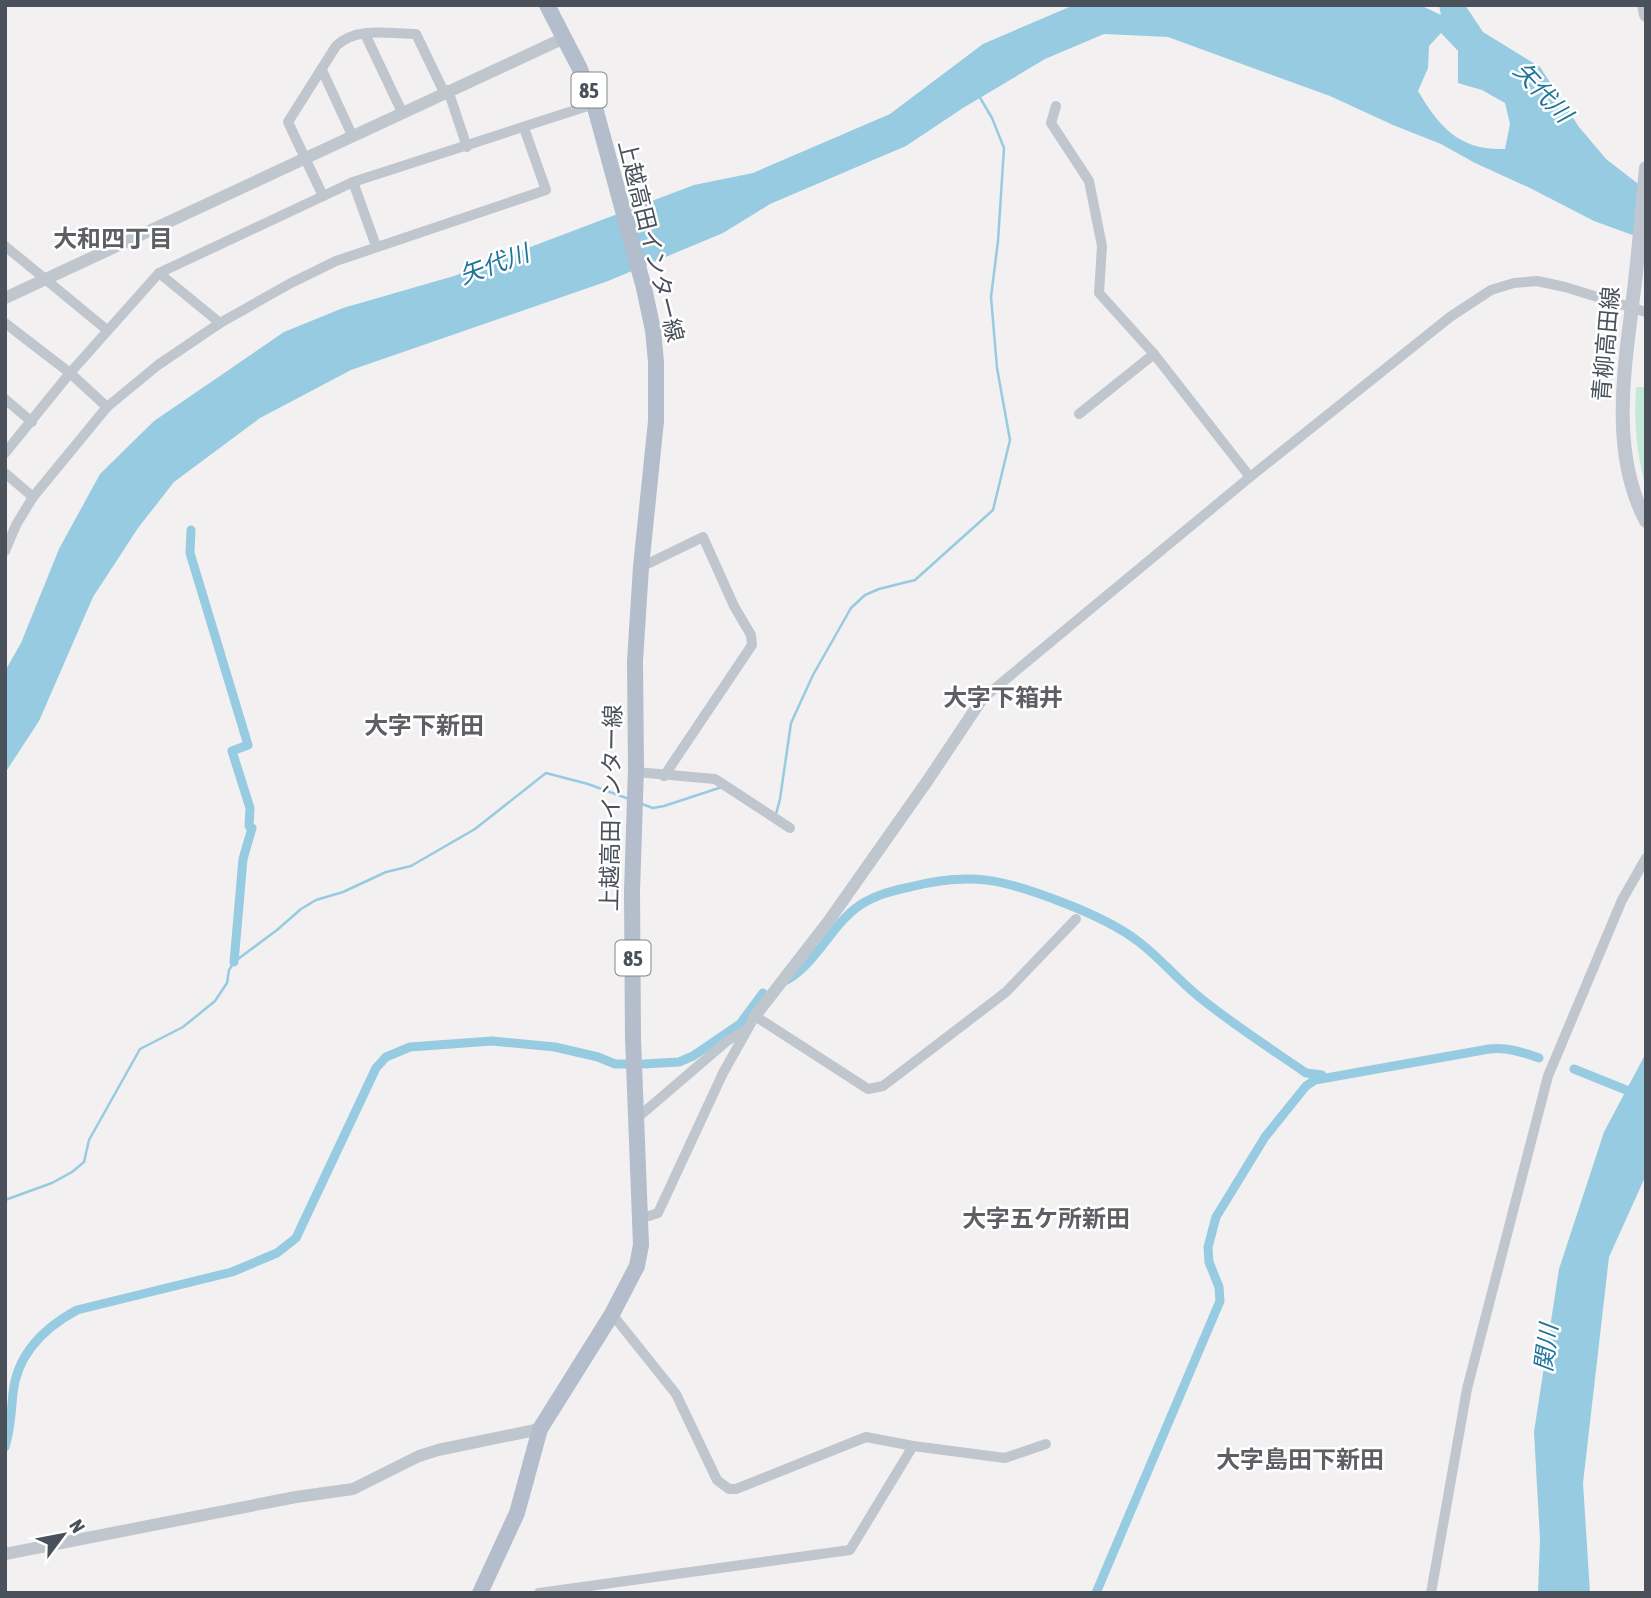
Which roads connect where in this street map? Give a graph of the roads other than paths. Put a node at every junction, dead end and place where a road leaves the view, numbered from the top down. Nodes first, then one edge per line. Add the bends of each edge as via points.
1 (547, 5) edge
2 (1644, 5) edge
3 (1646, 15) edge
4 (365, 34) junction
5 (564, 38) junction
6 (321, 70) junction
7 (446, 91) junction
8 (594, 104) junction
9 (1056, 106) dead end
10 (401, 112) junction
11 (524, 128) junction
12 (352, 135) junction
13 (467, 147) junction
14 (304, 157) junction
15 (1646, 168) edge
16 (354, 182) junction
17 (323, 196) junction
18 (5, 246) edge
19 (376, 246) junction
20 (159, 273) junction
21 (46, 279) junction
22 (1638, 282) edge
23 (5, 298) edge
24 (1639, 310) edge
25 (5, 323) edge
26 (220, 323) junction
27 (107, 330) junction
28 (1154, 354) junction
29 (70, 373) junction
30 (5, 399) edge
31 (107, 407) junction
32 (1079, 414) dead end
33 (32, 422) junction
34 (5, 453) edge
35 (5, 473) edge
36 (1250, 477) junction
37 (33, 497) junction
38 (1646, 521) edge
39 (5, 551) edge
40 (641, 566) junction
41 (982, 698) joint
42 (636, 772) junction
43 (664, 776) junction
44 (790, 828) dead end
45 (1646, 858) edge
46 (1076, 919) dead end
47 (752, 1022) junction
48 (636, 1119) junction
49 (641, 1215) junction
50 (612, 1314) junction
51 (540, 1429) junction
52 (1046, 1444) dead end
53 (913, 1446) junction
54 (5, 1554) edge
55 (480, 1593) edge
56 (539, 1593) edge
57 (1431, 1593) edge

1 - 5 main road, 上越高田インター線 / 85
2 - 3 main road
4 - 6 street via 343,39
4 - 7 street via 416,34
4 - 10 street
5 - 7 street
5 - 8 main road, 上越高田インター線 / 85
6 - 12 street
6 - 14 street via 288,122
7 - 10 street
7 - 13 street
8 - 11 street
8 - 40 main road, 上越高田インター線 / 85 via 653,330 657,387
9 - 28 street via 1051,123 1089,181 1102,246 1099,293
10 - 12 street
11 - 13 street
11 - 19 street via 546,190
12 - 14 street
13 - 16 street
14 - 17 street
14 - 21 street
15 - 22 main road, 青柳高田線
16 - 17 street
16 - 19 street
17 - 20 street
18 - 21 street
19 - 26 street via 310,273
20 - 26 street
20 - 27 street
21 - 23 street
21 - 27 street
22 - 24 main road, 青柳高田線
24 - 36 street via 1537,281 1491,290 1450,317
24 - 38 main road, 青柳高田線 via 1623,407 1625,462
25 - 29 street
26 - 31 street
27 - 29 street
28 - 32 street
28 - 36 street
29 - 31 street
29 - 33 street
30 - 33 street
31 - 37 street
33 - 34 street
35 - 37 street
36 - 41 street
37 - 39 street
40 - 42 main road, 上越高田インター線 / 85 via 635,661
40 - 43 street via 703,537 751,635 752,645
41 - 47 street via 828,922
42 - 43 street
42 - 48 main road, 上越高田インター線 / 85 via 632,892
43 - 44 street via 715,779
45 - 57 street via 1622,900 1548,1076 1467,1390
46 - 47 street via 1006,992 883,1086 868,1089
47 - 48 street
47 - 49 street via 658,1213
48 - 49 main road, 上越高田インター線 / 85
49 - 50 main road, 上越高田インター線 / 85 via 640,1256
50 - 51 main road, 上越高田インター線 / 85
50 - 53 street via 676,1394 717,1480 729,1489 866,1437
51 - 54 street via 419,1456 353,1489
51 - 55 main road, 上越高田インター線 / 85 via 517,1513
52 - 53 street via 1005,1458
53 - 56 street via 850,1550

